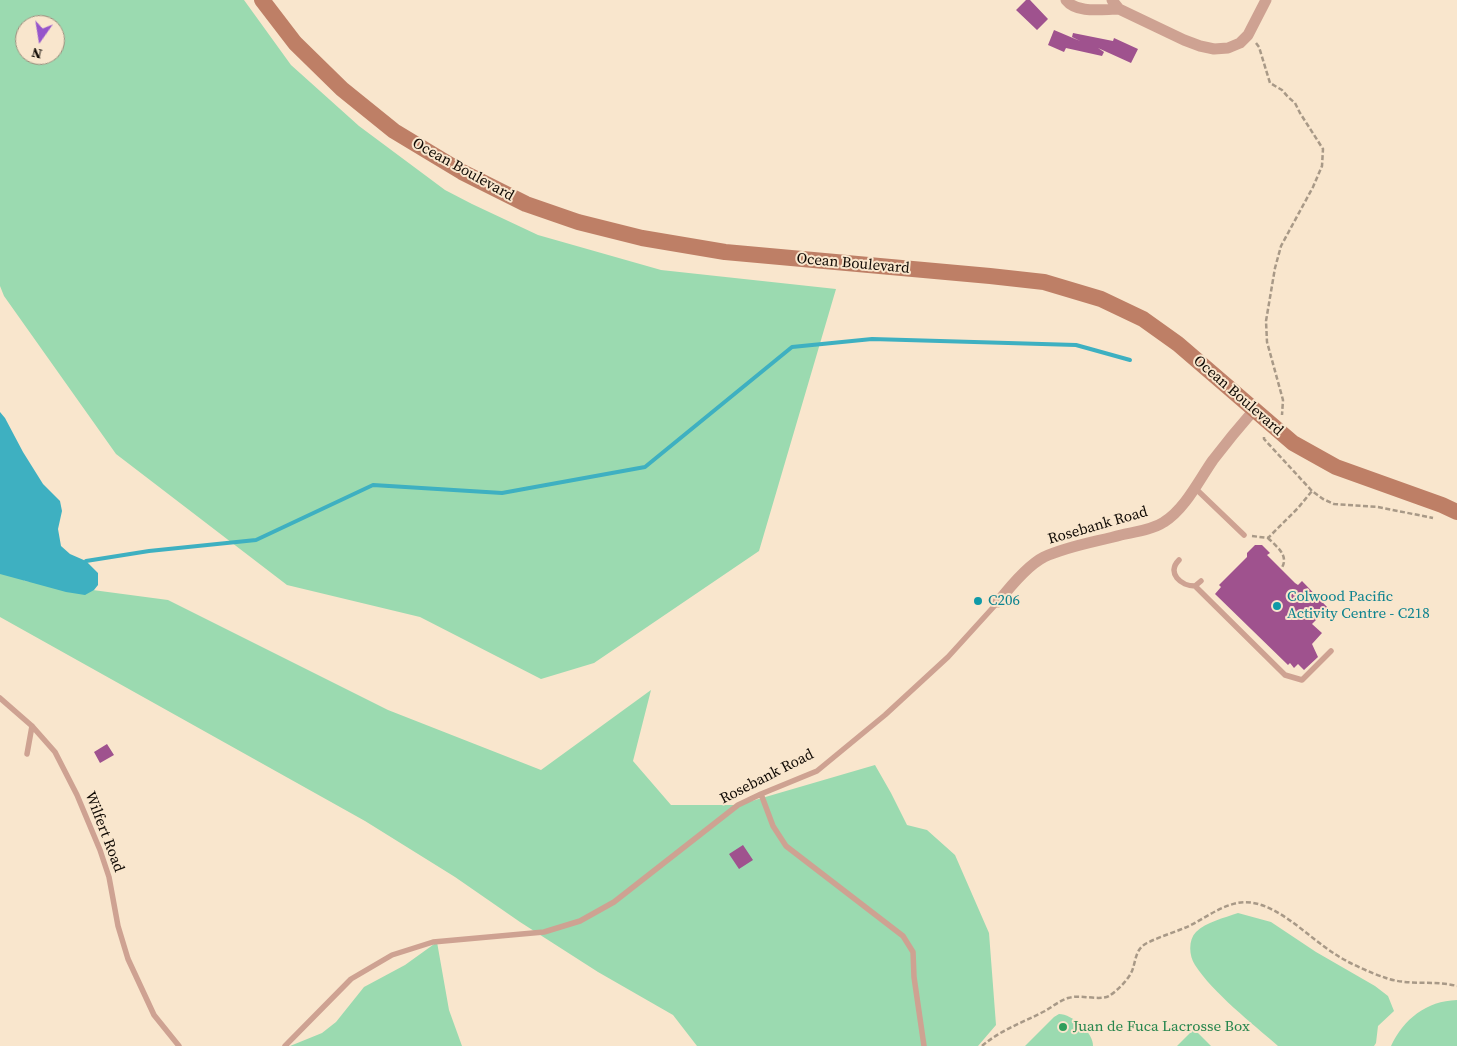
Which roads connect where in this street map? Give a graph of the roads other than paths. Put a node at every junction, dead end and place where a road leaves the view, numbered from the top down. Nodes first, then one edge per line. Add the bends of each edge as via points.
1 (262, 0) edge
2 (1066, 0) edge
3 (1266, 0) edge
4 (1115, 4) edge
5 (1254, 410) junction
6 (1195, 488) junction
7 (1456, 512) edge
8 (1244, 535) road end
9 (1179, 560) dead end
10 (1201, 581) dead end
11 (1195, 586) junction
12 (998, 602) joint
13 (1331, 651) dead end
14 (0, 698) edge
15 (32, 726) junction
16 (27, 754) dead end
17 (761, 794) junction
18 (180, 1046) edge
19 (285, 1046) edge
20 (924, 1046) edge

1 - 5 street, Ocean Boulevard via 295,43 342,89 394,131 462,172 526,204 578,222 642,238 725,252 1044,282 1101,299 1142,319 1178,344
2 - 4 street via 1081,9
3 - 4 street via 1248,35 1240,43 1214,49 1184,40
5 - 6 street, Rosebank Road
5 - 7 street, Ocean Boulevard via 1293,443 1336,467
6 - 8 lane
6 - 12 street, Rosebank Road via 1162,524 1043,558
9 - 11 lane via 1175,564 1176,576 1180,582
10 - 11 lane
11 - 13 lane via 1285,675 1302,680
12 - 17 lane, Rosebank Road via 948,657 817,772
14 - 15 lane, Wilfert Road
15 - 16 lane
15 - 18 lane, Wilfert Road via 55,752 77,795 109,877 128,959 154,1015
17 - 19 lane, Rosebank Road via 738,805 614,902 580,921 544,932 434,942 392,955 351,979
17 - 20 lane via 773,826 786,846 903,936 914,952 914,977

